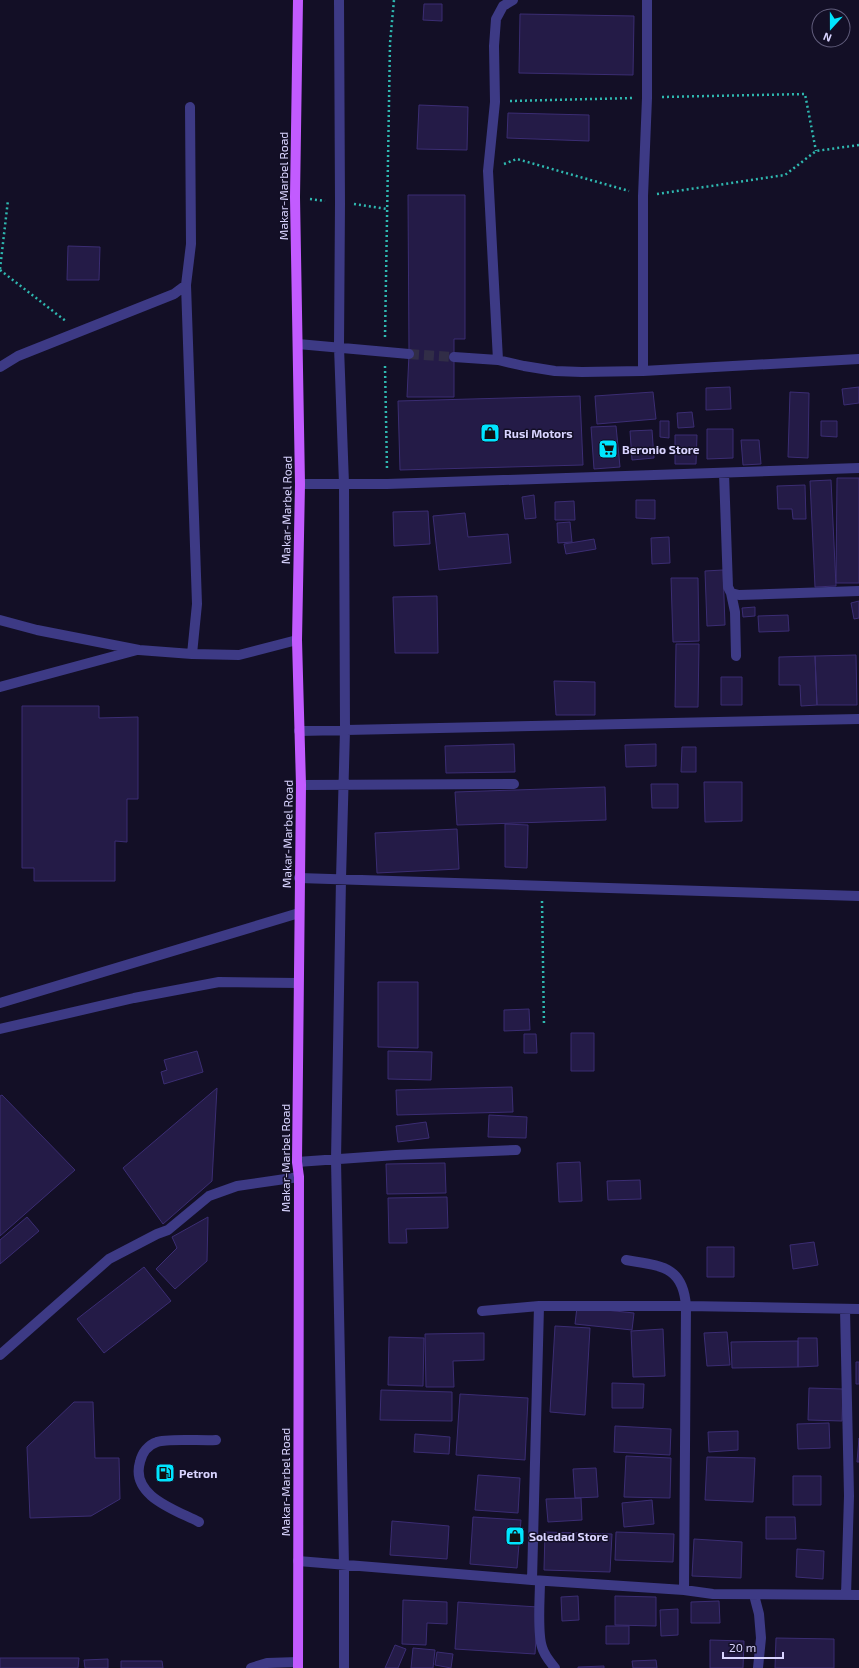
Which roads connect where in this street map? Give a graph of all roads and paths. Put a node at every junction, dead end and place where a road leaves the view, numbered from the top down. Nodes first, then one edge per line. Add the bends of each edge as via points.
1 (300, 0) edge
2 (339, 0) edge
3 (394, 0) edge
4 (512, 0) edge
5 (647, 0) edge
6 (647, 98) junction
7 (495, 102) junction
8 (190, 107) dead end
9 (859, 145) edge
10 (816, 152) junction
11 (488, 171) junction
12 (643, 196) junction
13 (8, 200) dead end
14 (0, 270) edge
15 (186, 285) junction
16 (80, 332) junction
17 (298, 344) junction
18 (339, 348) junction
19 (384, 351) junction
20 (410, 354) tunnel mouth
21 (454, 356) tunnel mouth
22 (859, 359) edge
23 (498, 360) junction
24 (0, 367) edge
25 (642, 371) junction
26 (859, 468) edge
27 (724, 473) junction
28 (300, 484) junction
29 (344, 484) junction
30 (387, 484) junction
31 (859, 591) edge
32 (731, 593) junction
33 (0, 620) edge
34 (297, 640) junction
35 (139, 650) junction
36 (192, 654) junction
37 (736, 656) dead end
38 (0, 687) edge
39 (859, 719) edge
40 (345, 730) junction
41 (299, 731) junction
42 (514, 784) dead end
43 (301, 785) junction
44 (344, 785) junction
45 (299, 878) junction
46 (341, 879) junction
47 (542, 887) junction
48 (859, 896) edge
49 (299, 913) junction
50 (298, 983) junction
51 (0, 1003) edge
52 (544, 1025) dead end
53 (0, 1029) edge
54 (516, 1150) dead end
55 (336, 1160) junction
56 (298, 1162) junction
57 (299, 1177) junction
58 (626, 1260) dead end
59 (538, 1306) junction
60 (686, 1306) junction
61 (845, 1309) junction
62 (859, 1309) edge
63 (482, 1311) dead end
64 (0, 1355) edge
65 (216, 1440) dead end
66 (199, 1522) dead end
67 (298, 1561) junction
68 (344, 1565) junction
69 (536, 1581) junction
70 (684, 1590) junction
71 (754, 1595) junction
72 (846, 1595) junction
73 (859, 1595) edge
74 (298, 1665) edge
75 (251, 1668) edge
76 (344, 1668) edge
77 (555, 1668) edge
78 (758, 1668) edge

1 - 17 main road, Makar-Marbel Road via 295,197
2 - 18 street
3 - 19 path via 390,43
4 - 7 street via 503,6 496,19
5 - 6 street
6 - 7 path
6 - 10 path via 805,94
6 - 12 street
7 - 11 street
8 - 15 street via 190,244
9 - 10 path
10 - 12 path via 785,175
11 - 12 path via 517,159
11 - 23 street
12 - 25 street
13 - 14 path
14 - 16 path
15 - 16 street via 174,294
15 - 36 street via 197,604
16 - 24 street via 18,356
17 - 18 street
17 - 28 main road, Makar-Marbel Road
18 - 19 street
18 - 29 street
19 - 20 street
19 - 30 path
21 - 23 street
22 - 25 street
23 - 25 street via 555,371
26 - 27 street
27 - 30 street
27 - 32 street via 728,587
28 - 29 street
28 - 34 main road, Makar-Marbel Road
29 - 30 street
29 - 40 street
31 - 32 street via 739,595
32 - 37 street
33 - 35 street
34 - 36 street via 239,655
34 - 41 main road, Makar-Marbel Road
35 - 36 street
35 - 38 street
39 - 40 street
40 - 41 street
40 - 44 street
41 - 43 main road, Makar-Marbel Road
42 - 44 street
43 - 44 street
43 - 45 main road, Makar-Marbel Road
44 - 46 street
45 - 46 street
45 - 49 main road, Makar-Marbel Road
46 - 47 street
46 - 55 street
47 - 48 street
47 - 52 path
49 - 50 main road, Makar-Marbel Road
49 - 51 street
50 - 53 street via 219,982 134,998
50 - 56 main road, Makar-Marbel Road
54 - 55 street
55 - 56 street
55 - 68 street
56 - 57 main road, Makar-Marbel Road
57 - 64 street via 237,1186 209,1196 168,1230 109,1258
57 - 67 main road, Makar-Marbel Road
58 - 60 street via 658,1266 671,1272 681,1282
59 - 60 street
59 - 63 street
59 - 69 street
60 - 61 street
60 - 70 street
61 - 62 street
61 - 72 street via 849,1496
65 - 66 street via 158,1441 145,1451 138,1466 140,1482 148,1494
67 - 68 street
67 - 74 main road, Makar-Marbel Road
68 - 69 street
68 - 76 street
69 - 70 street
69 - 77 street via 542,1647
70 - 71 street
71 - 72 street
71 - 78 street via 761,1638
72 - 73 street
74 - 75 street via 267,1663

